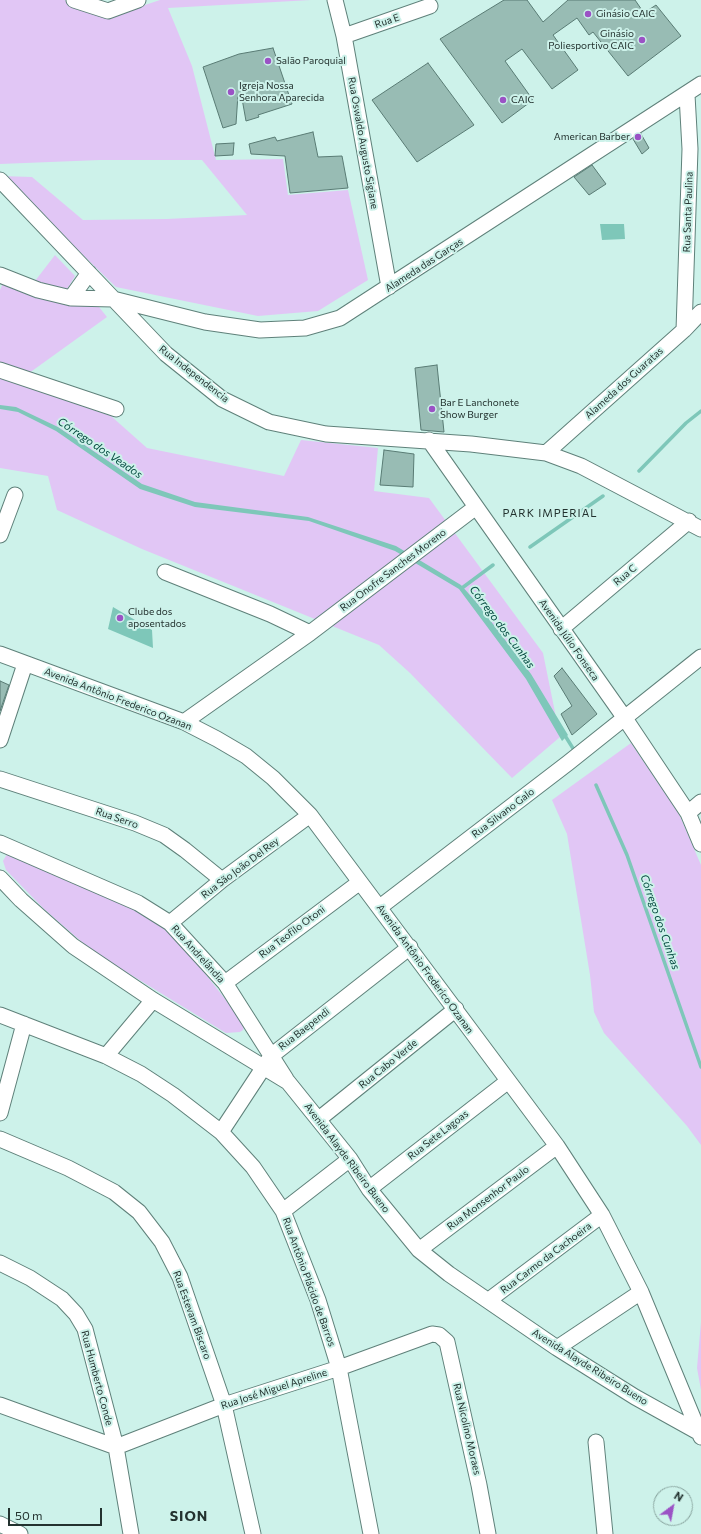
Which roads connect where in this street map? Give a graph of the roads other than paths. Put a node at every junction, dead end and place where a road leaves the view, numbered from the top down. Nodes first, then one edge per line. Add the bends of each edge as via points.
1 (74, 0) edge
2 (138, 0) edge
3 (335, 0) edge
4 (430, 6) dead end
5 (344, 36) junction
6 (701, 84) edge
7 (687, 95) junction
8 (0, 180) edge
9 (89, 273) junction
10 (0, 275) edge
11 (389, 287) junction
12 (71, 298) junction
13 (113, 299) junction
14 (701, 312) edge
15 (684, 330) junction
16 (0, 370) edge
17 (116, 409) dead end
18 (429, 440) junction
19 (546, 453) junction
20 (15, 495) dead end
21 (476, 507) junction
22 (695, 525) edge
23 (0, 535) edge
24 (165, 572) dead end
25 (561, 629) junction
26 (310, 633) junction
27 (0, 654) edge
28 (701, 657) edge
29 (25, 664) junction
30 (624, 717) junction
31 (184, 722) junction
32 (0, 740) edge
33 (0, 779) edge
34 (701, 802) edge
35 (688, 813) junction
36 (310, 815) junction
37 (0, 844) edge
38 (701, 844) edge
39 (0, 878) edge
40 (222, 880) junction
41 (360, 882) junction
42 (380, 907) junction
43 (170, 923) junction
44 (410, 947) junction
45 (225, 983) junction
46 (153, 1000) junction
47 (456, 1009) junction
48 (0, 1015) edge
49 (24, 1024) junction
50 (106, 1056) junction
51 (267, 1061) junction
52 (507, 1082) junction
53 (0, 1113) edge
54 (319, 1119) junction
55 (221, 1132) junction
56 (0, 1139) edge
57 (557, 1146) junction
58 (350, 1159) junction
59 (369, 1189) junction
60 (283, 1211) junction
61 (602, 1215) junction
62 (419, 1250) junction
63 (0, 1263) edge
64 (640, 1292) junction
65 (490, 1300) junction
66 (432, 1334) joint
67 (557, 1348) junction
68 (339, 1368) junction
69 (0, 1405) edge
70 (224, 1405) junction
71 (700, 1434) edge
72 (596, 1442) dead end
73 (116, 1447) junction
74 (0, 1524) edge
75 (20, 1534) edge
76 (131, 1534) edge
77 (253, 1534) edge
78 (371, 1534) edge
79 (488, 1534) edge
80 (605, 1534) edge

1 - 2 street via 104,10 114,10
3 - 5 street, Rua Oswaldo Augusto Sigiane
4 - 5 street, Rua E
5 - 11 street, Rua Oswaldo Augusto Sigiane
6 - 7 street, Alameda das Garças
7 - 11 street, Alameda das Garças
7 - 15 street, Rua Santa Paulina via 690,149
8 - 9 street, Rua Independencia
9 - 12 street
9 - 13 street, Rua Independencia
10 - 12 street, Alameda das Garças via 38,290
11 - 13 street, Alameda das Garças via 340,318 305,328 260,330 205,322
12 - 13 street, Alameda das Garças
13 - 18 street, Rua Independencia via 166,354 222,399 269,422 326,434
14 - 15 street, Alameda dos Guaratas
15 - 19 street, Alameda dos Guaratas
16 - 17 street
18 - 19 street, Rua Independencia
18 - 21 street, Avenida Júlio Fonseca
19 - 22 street, Rua Independencia via 582,466
20 - 23 street
21 - 25 street, Avenida Júlio Fonseca
21 - 26 street, Rua Onofre Sanches Moreno
22 - 25 street, Rua C
24 - 26 street via 270,614
25 - 30 street, Avenida Júlio Fonseca
26 - 31 street, Rua Onofre Sanches Moreno
27 - 29 street, Avenida Antônio Frederico Ozanan
28 - 30 street, Rua Silvano Galo
29 - 31 street, Avenida Antônio Frederico Ozanan
29 - 32 street
30 - 35 street, Avenida Júlio Fonseca
30 - 42 street, Rua Silvano Galo
31 - 36 street, Avenida Antônio Frederico Ozanan via 246,756 273,778
33 - 40 street, Rua Serro via 164,835
34 - 35 street
35 - 38 street, Avenida Júlio Fonseca
36 - 40 street, Rua São João Del Rey
36 - 41 street, Avenida Antônio Frederico Ozanan
37 - 43 street, Rua Andrelândia via 138,903
39 - 46 street, Avenida Alayde Ribeiro Bueno via 73,946
40 - 43 street, Rua São João Del Rey
41 - 42 street, Avenida Antônio Frederico Ozanan
41 - 45 street, Rua Teofilo Otoni
42 - 44 street, Avenida Antônio Frederico Ozanan
43 - 45 street, Rua Andrelândia
44 - 47 street, Avenida Antônio Frederico Ozanan
44 - 51 street, Rua Baependi
45 - 51 street, Rua Andrelândia
46 - 50 street
46 - 51 street, Avenida Alayde Ribeiro Bueno
47 - 52 street, Avenida Antônio Frederico Ozanan
47 - 54 street, Rua Cabo Verde
48 - 49 street, Rua Antônio Plácido de Barros
49 - 50 street, Rua Antônio Plácido de Barros
49 - 53 street
50 - 55 street, Rua Antônio Plácido de Barros via 141,1074 173,1095
51 - 54 street, Avenida Alayde Ribeiro Bueno
51 - 55 street, Rua Baependi
52 - 57 street, Avenida Antônio Frederico Ozanan
52 - 59 street, Rua Sete Lagoas
54 - 58 street, Avenida Alayde Ribeiro Bueno
55 - 60 street, Rua Antônio Plácido de Barros via 253,1167
56 - 70 street, Rua Estevam Biscaro via 114,1192 139,1212 162,1242 180,1277
57 - 61 street, Avenida Antônio Frederico Ozanan
57 - 62 street, Rua Monsenhor Paulo
58 - 59 street, Avenida Alayde Ribeiro Bueno
58 - 60 street
59 - 62 street, Avenida Alayde Ribeiro Bueno
60 - 68 street, Rua Antônio Plácido de Barros via 318,1300
61 - 64 street, Avenida Antônio Frederico Ozanan
61 - 65 street, Rua Carmo da Cachoeira
62 - 65 street, Avenida Alayde Ribeiro Bueno via 449,1274
63 - 73 street, Rua Humberto Conde via 30,1278 62,1299 76,1314 85,1330
64 - 67 street
64 - 71 street, Avenida Antônio Frederico Ozanan
65 - 67 street, Avenida Alayde Ribeiro Bueno
66 - 68 street, Rua José Miguel Apreline
66 - 79 street, Rua Nicolino Moraes via 439,1335 447,1342
67 - 71 street, Avenida Alayde Ribeiro Bueno
68 - 70 street, Rua José Miguel Apreline
68 - 78 street, Rua Antônio Plácido de Barros
69 - 73 street
70 - 73 street, Rua José Miguel Apreline
70 - 77 street, Rua Estevam Biscaro
72 - 80 street
73 - 76 street, Rua Humberto Conde
74 - 75 street

